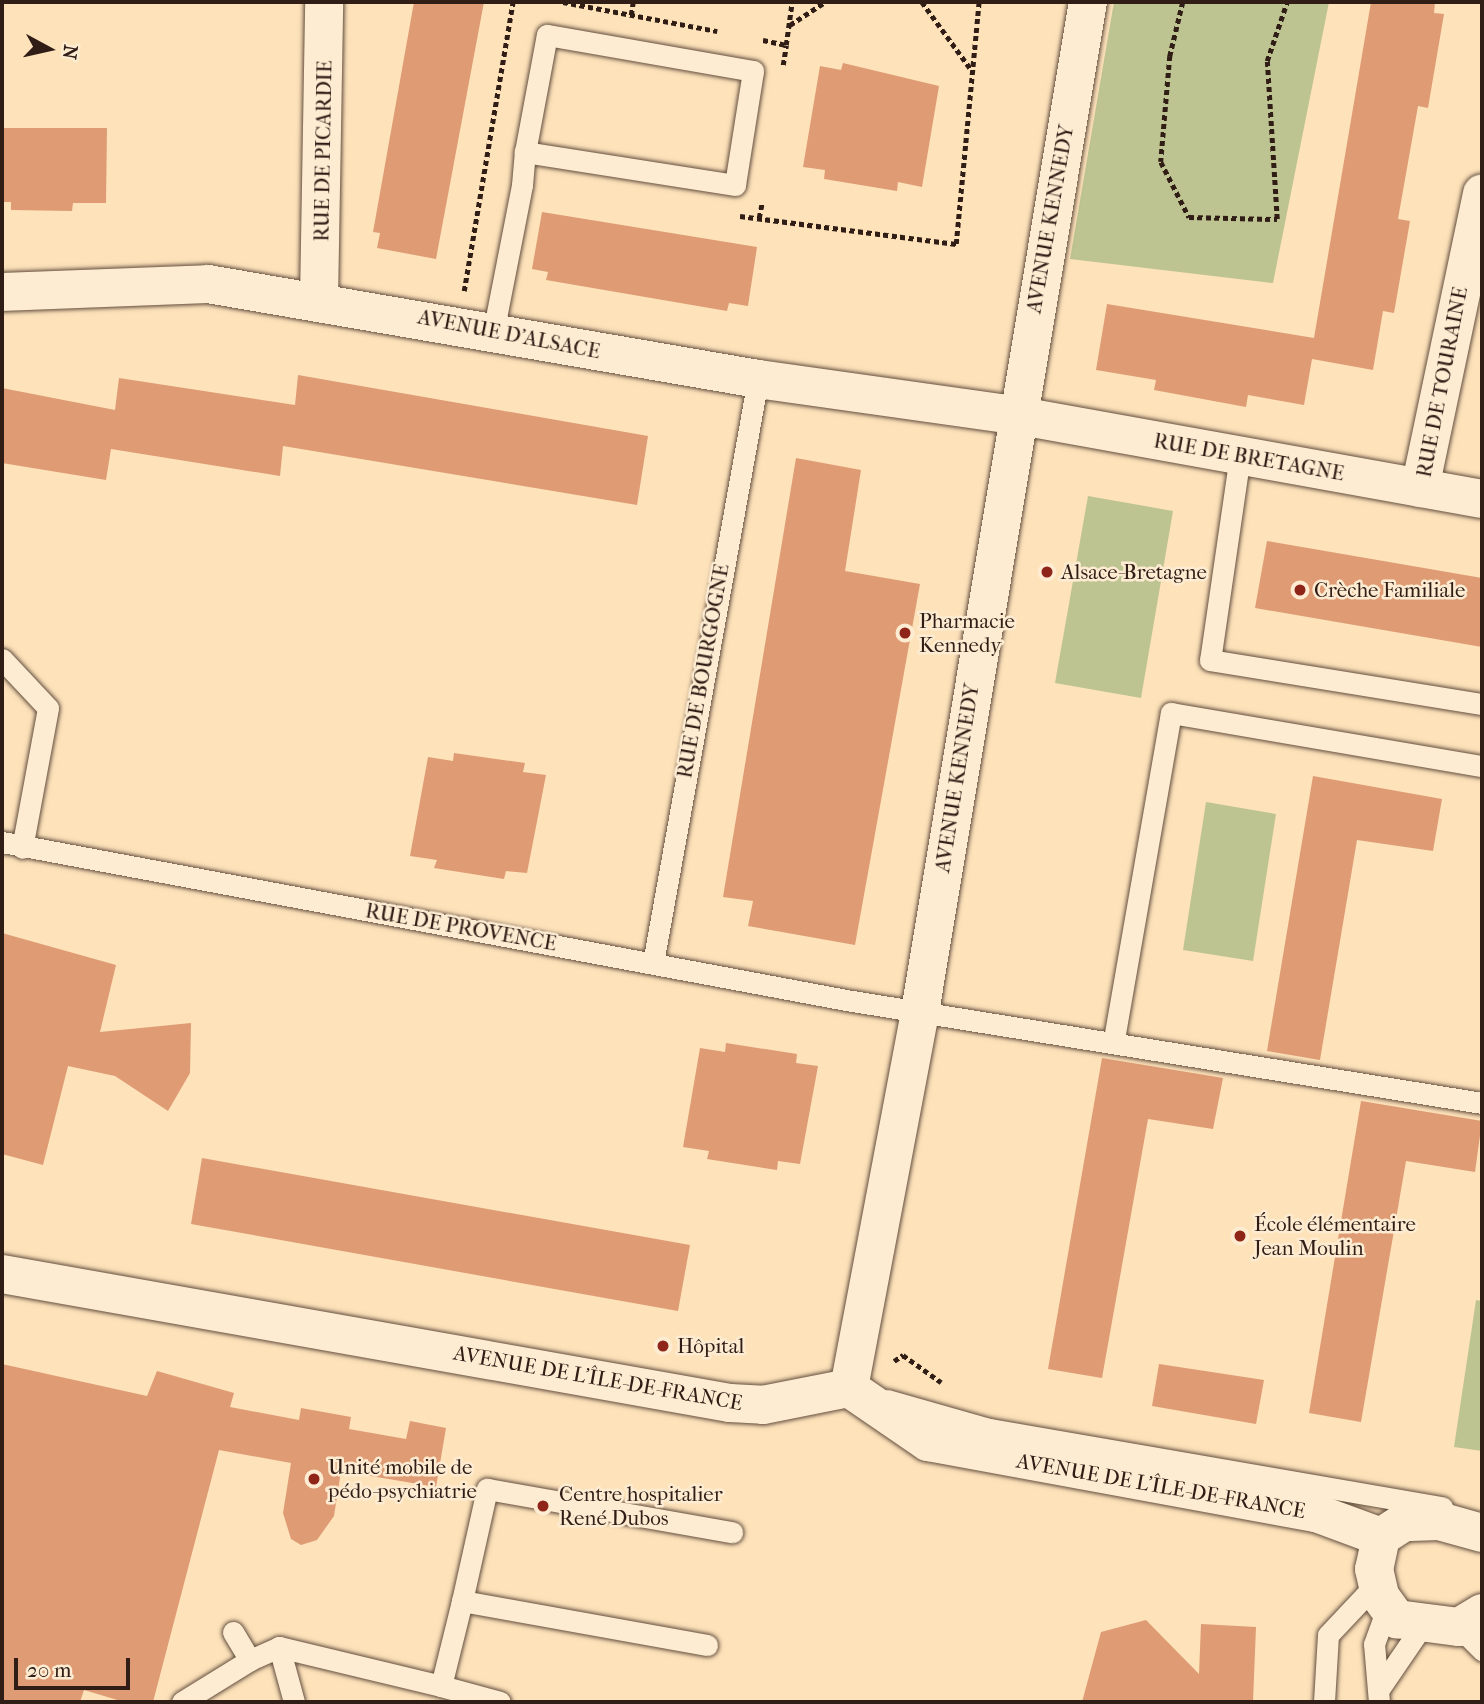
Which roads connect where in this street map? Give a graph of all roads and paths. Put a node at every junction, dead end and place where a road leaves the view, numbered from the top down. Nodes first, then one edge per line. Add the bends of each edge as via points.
1 (324, 2) edge
2 (513, 2) edge
3 (563, 2) edge
4 (792, 2) edge
5 (825, 2) edge
6 (922, 2) edge
7 (979, 2) edge
8 (1088, 2) edge
9 (1183, 2) edge
10 (1287, 2) edge
11 (789, 26) junction
12 (722, 32) dead end
13 (748, 37) dead end
14 (973, 72) junction
15 (525, 152) junction
16 (1482, 193) edge
17 (733, 215) dead end
18 (2, 292) edge
19 (319, 300) junction
20 (475, 329) junction
21 (758, 379) junction
22 (1015, 415) junction
23 (1240, 455) junction
24 (1420, 488) junction
25 (1482, 499) edge
26 (2, 659) edge
27 (1482, 704) edge
28 (1482, 766) edge
29 (2, 842) edge
30 (22, 848) junction
31 (653, 963) junction
32 (920, 1012) junction
33 (1114, 1039) junction
34 (1482, 1103) edge
35 (2, 1273) edge
36 (849, 1388) junction
37 (1382, 1497) junction
38 (1482, 1514) edge
39 (1365, 1529) junction
40 (732, 1532) dead end
41 (1482, 1534) edge
42 (1381, 1597) junction
43 (462, 1601) junction
44 (1461, 1629) edge
45 (233, 1632) dead end
46 (707, 1645) dead end
47 (279, 1647) junction
48 (250, 1660) junction
49 (442, 1686) junction
50 (1379, 1696) edge
51 (183, 1702) edge
52 (294, 1702) edge
53 (500, 1702) edge
54 (1324, 1702) edge

1 - 19 street, RUE DE PICARDIE
2 - 20 path
3 - 12 path
4 - 11 path
5 - 11 path
6 - 14 path
7 - 14 path
8 - 22 street, AVENUE KENNEDY
9 - 10 path via 1170,57 1161,162 1189,217 1277,219 1267,61
11 - 13 path via 786,45
14 - 17 path via 956,244
15 - 15 lane via 547,35 753,71 735,185
15 - 20 lane
16 - 24 street, RUE DE TOURAINE
18 - 19 street, AVENUE D'ALSACE via 208,284
19 - 20 street, AVENUE D'ALSACE
20 - 21 street, AVENUE D'ALSACE
21 - 22 street, AVENUE D'ALSACE
21 - 31 lane, RUE DE BOURGOGNE
22 - 23 street, RUE DE BRETAGNE
22 - 32 street, AVENUE KENNEDY
23 - 24 street, RUE DE BRETAGNE
23 - 27 lane via 1210,660
24 - 25 street, RUE DE BRETAGNE
26 - 30 lane via 48,708
28 - 33 lane via 1171,713
29 - 30 lane, RUE DE PROVENCE
30 - 31 lane, RUE DE PROVENCE
31 - 32 lane, RUE DE PROVENCE
32 - 33 lane, RUE DE PROVENCE
32 - 36 street, AVENUE KENNEDY
33 - 34 lane, RUE DE PROVENCE
35 - 36 street, AVENUE DE L'ÎLE-DE-FRANCE via 730,1403 763,1405
36 - 37 lane via 953,1421
36 - 39 street, AVENUE DE L'ÎLE-DE-FRANCE via 928,1442
37 - 38 lane
37 - 39 lane
39 - 41 street via 1420,1519
39 - 42 street
40 - 43 lane via 487,1489
42 - 44 street
42 - 50 lane via 1374,1644
42 - 54 lane via 1328,1635
43 - 46 lane
43 - 49 lane
44 - 50 lane
45 - 48 lane
47 - 48 lane
47 - 49 lane
47 - 52 lane
48 - 51 lane
49 - 53 lane

